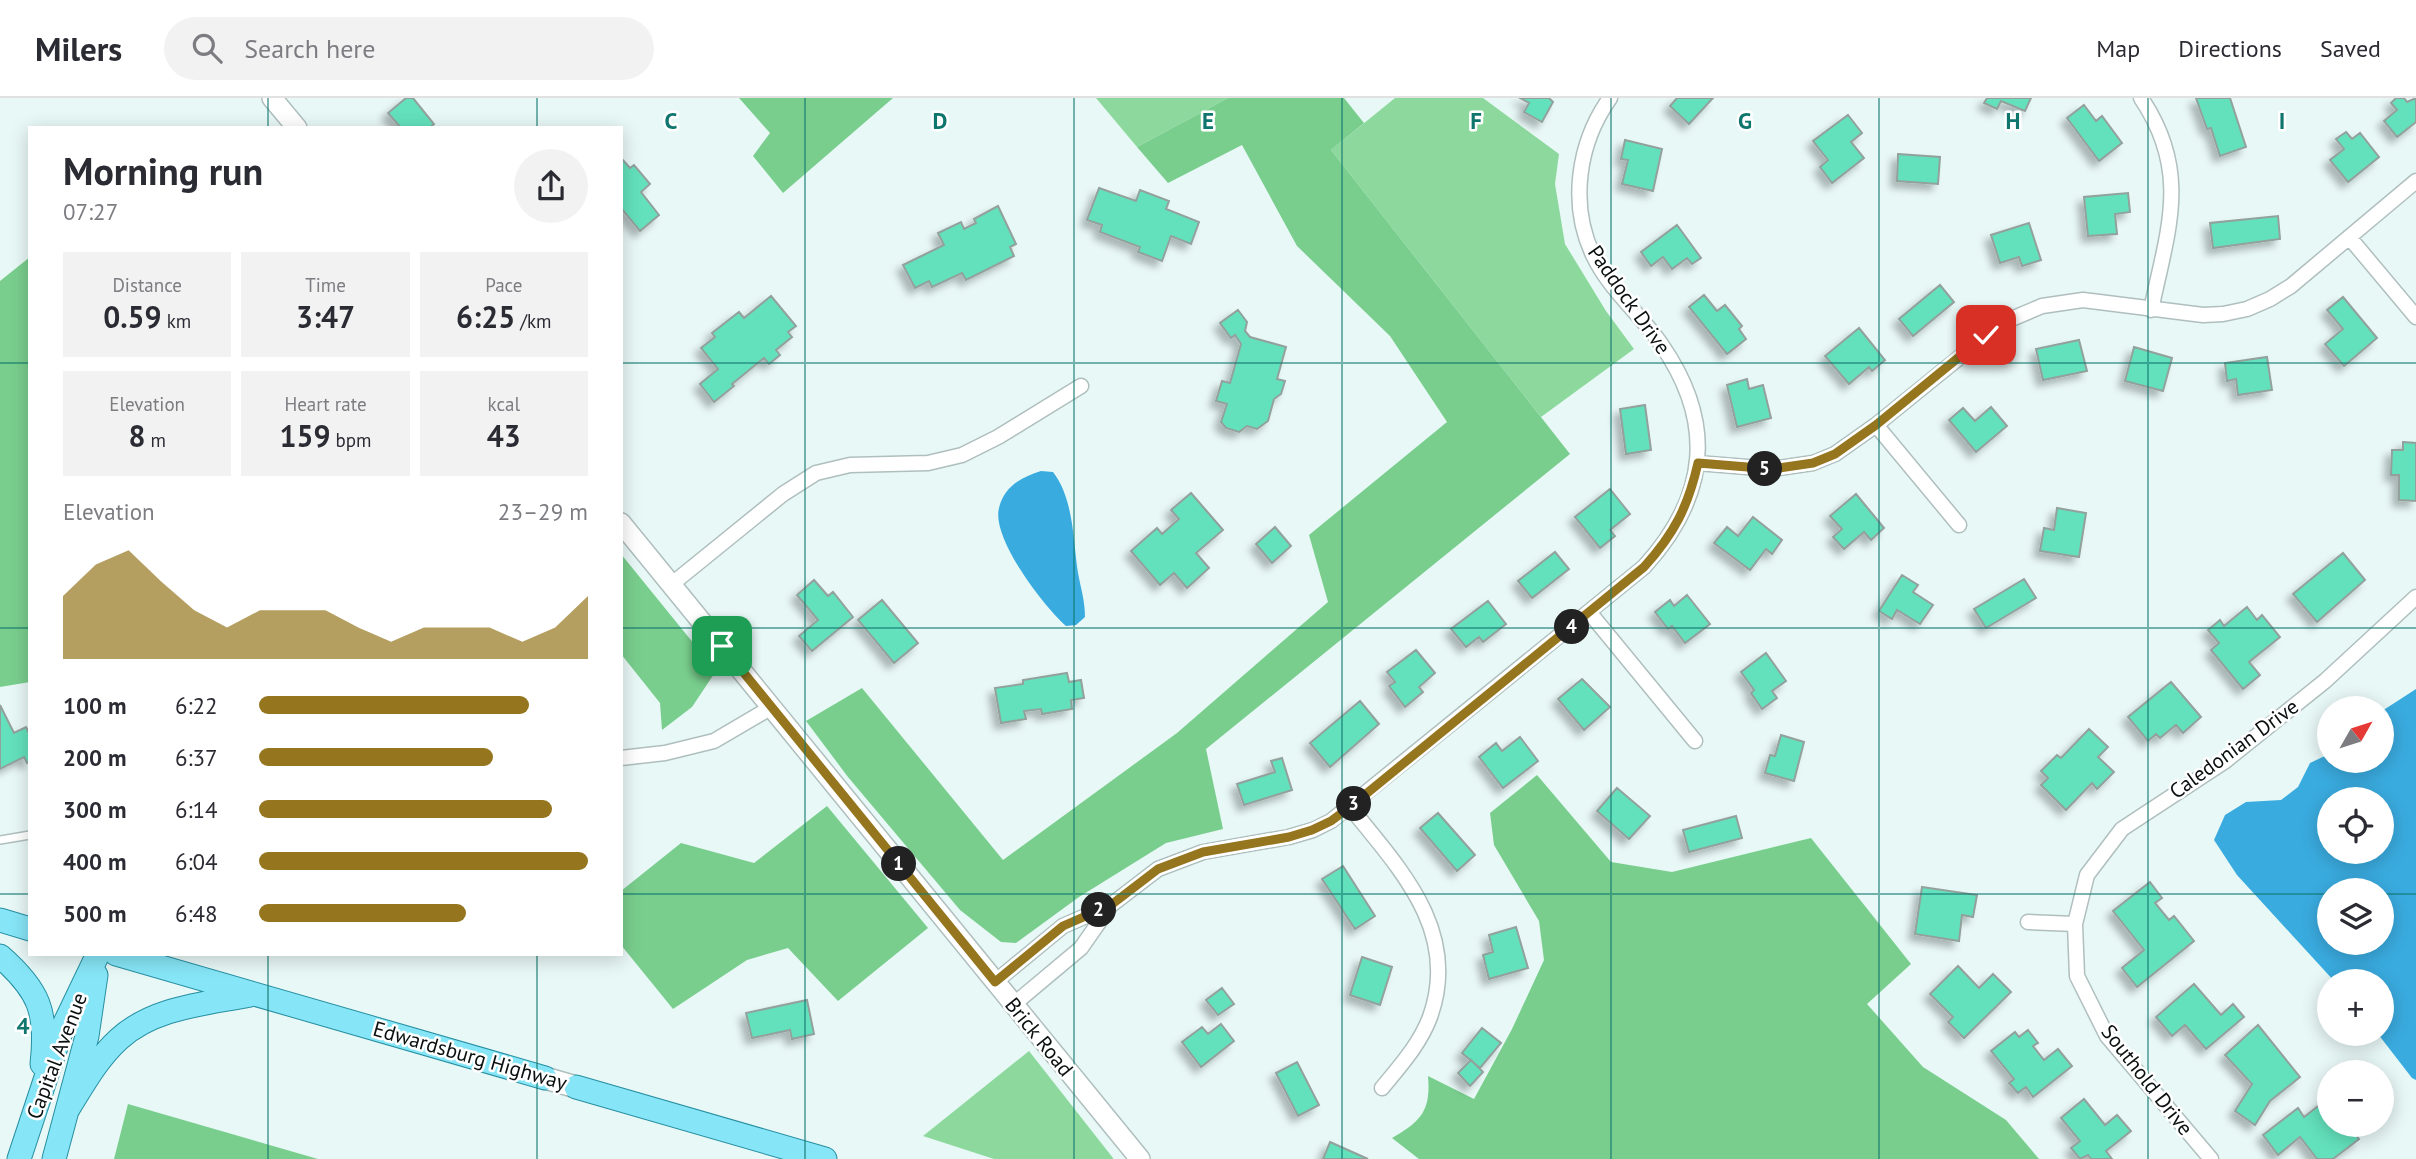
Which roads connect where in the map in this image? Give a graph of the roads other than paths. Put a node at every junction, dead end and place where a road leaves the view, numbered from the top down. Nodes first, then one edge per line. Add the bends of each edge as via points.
1 (272, 98) edge
2 (1610, 98) edge
3 (2141, 98) edge
4 (295, 126) edge
5 (2416, 181) edge
6 (2349, 237) junction
7 (2151, 310) junction
8 (2416, 317) edge
9 (1082, 386) dead end
10 (1876, 425) junction
11 (1698, 463) junction
12 (1959, 524) dead end
13 (623, 525) edge
14 (671, 584) junction
15 (2416, 597) edge
16 (1589, 612) junction
17 (772, 707) junction
18 (1695, 741) dead end
19 (623, 758) edge
20 (1350, 807) junction
21 (28, 835) edge
22 (0, 840) edge
23 (2087, 875) joint
24 (1111, 905) junction
25 (0, 920) edge
26 (2028, 922) dead end
27 (2075, 924) junction
28 (28, 928) edge
29 (0, 956) edge
30 (98, 956) edge
31 (99, 956) edge
32 (123, 956) edge
33 (995, 982) junction
34 (256, 994) junction
35 (1013, 1005) junction
36 (545, 1078) joint
37 (576, 1087) joint
38 (1382, 1088) dead end
39 (39, 1100) junction
40 (68, 1109) junction
41 (19, 1159) edge
42 (54, 1159) edge
43 (825, 1159) edge
44 (1140, 1159) edge
45 (2211, 1159) edge

1 - 4 street
2 - 11 street, Paddock Drive via 1585,151 1580,174 1581,217 1594,258 1676,368 1694,418
3 - 7 street via 2165,141 2173,187
5 - 6 street
6 - 7 street via 2291,285 2247,309 2203,315
6 - 8 street
7 - 10 street via 2083,300 2018,314
9 - 14 street via 962,455 928,463 850,465 816,474 783,494
10 - 11 street via 1835,454 1793,468
10 - 12 street
11 - 16 street, Paddock Drive via 1686,505 1662,547
13 - 14 street, Brick Road
14 - 17 street, Brick Road
15 - 23 street, Caledonian Drive via 2325,681 2224,762 2122,829
16 - 18 street
16 - 20 street, Paddock Drive
17 - 19 street via 714,741
17 - 33 street, Brick Road
20 - 24 street, Paddock Drive via 1312,830 1203,852 1158,869
20 - 38 street via 1416,891 1437,955 1429,1019 1411,1052
21 - 22 lane
23 - 27 street, Southold Drive
24 - 33 street via 1063,926
24 - 35 street via 1082,948
25 - 28 main road
26 - 27 street
27 - 45 street, Southold Drive via 2077,976 2108,1036
29 - 39 main road via 35,994 44,1022
30 - 39 main road, Capital Avenue via 62,1029
31 - 40 main road, Capital Avenue via 87,1036
32 - 34 main road, Edwardsburg Highway
33 - 35 street, Brick Road
34 - 36 main road, Edwardsburg Highway
34 - 40 main road via 164,1012 139,1023 99,1061
35 - 44 street, Brick Road
36 - 37 main road, Edwardsburg Highway
37 - 43 main road, Edwardsburg Highway
39 - 41 main road, Capital Avenue
40 - 42 main road, Capital Avenue

